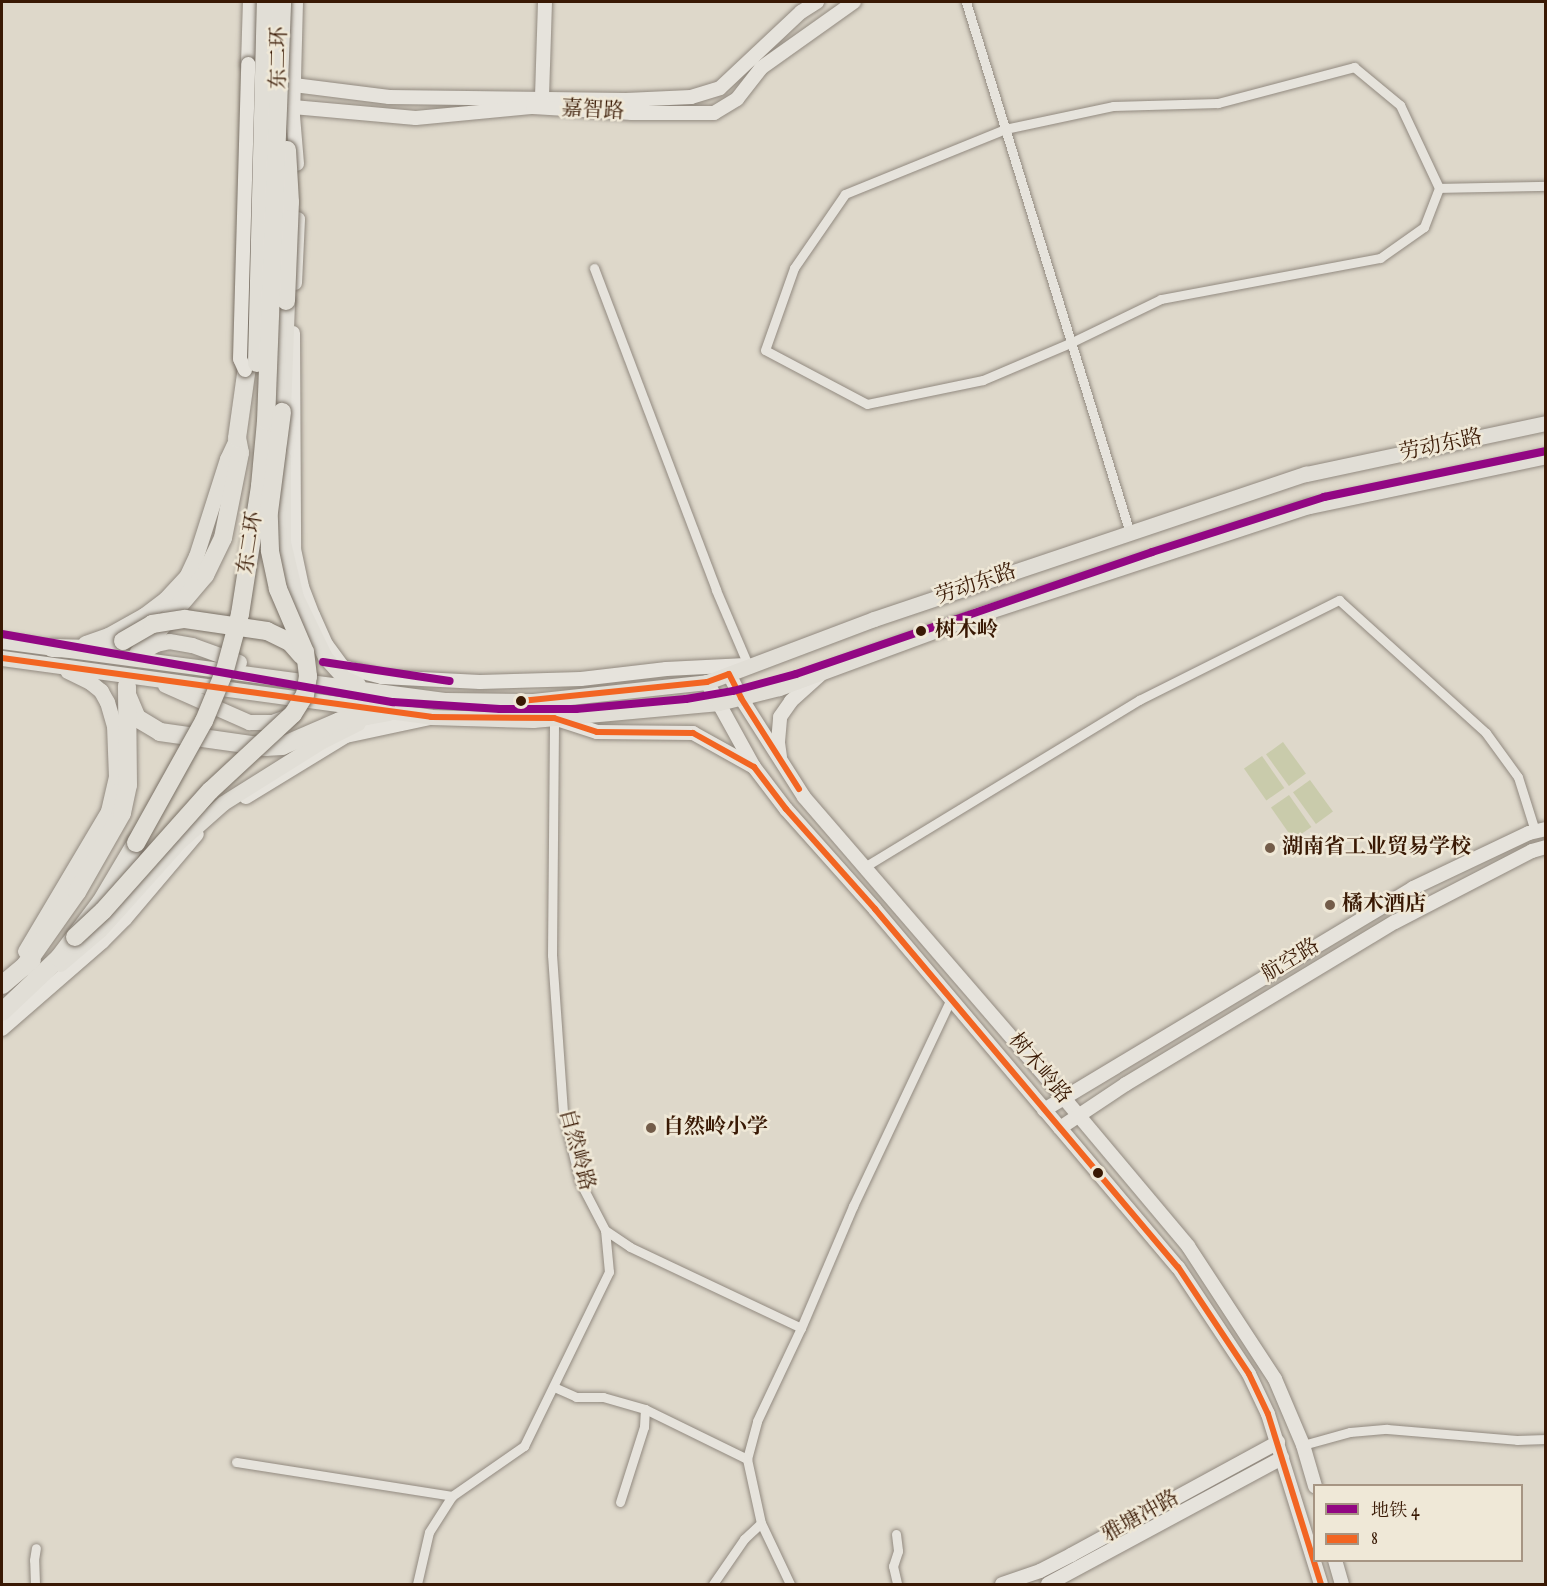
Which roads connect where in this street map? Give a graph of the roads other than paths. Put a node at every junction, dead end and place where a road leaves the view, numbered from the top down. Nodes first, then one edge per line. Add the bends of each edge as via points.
1 (250, 2) edge
2 (266, 2) edge
3 (282, 2) edge
4 (296, 2) edge
5 (545, 2) edge
6 (817, 2) edge
7 (854, 2) edge
8 (966, 2) edge
9 (287, 80) junction
10 (542, 97) junction
11 (293, 107) junction
12 (1005, 129) junction
13 (1545, 186) edge
14 (1439, 188) junction
15 (594, 268) dead end
16 (256, 322) junction
17 (1070, 343) junction
18 (245, 370) junction
19 (1545, 411) edge
20 (282, 412) junction
21 (1539, 425) edge
22 (237, 438) junction
23 (1545, 456) edge
24 (1130, 533) junction
25 (2, 641) edge
26 (138, 654) joint
27 (54, 657) junction
28 (2, 658) edge
29 (748, 664) junction
30 (308, 665) junction
31 (343, 667) junction
32 (824, 672) junction
33 (729, 674) junction
34 (150, 678) junction
35 (285, 678) junction
36 (707, 682) junction
37 (401, 695) junction
38 (741, 698) junction
39 (719, 703) junction
40 (389, 712) junction
41 (293, 714) junction
42 (431, 717) junction
43 (554, 718) junction
44 (781, 762) junction
45 (754, 767) junction
46 (1536, 831) edge
47 (1539, 849) edge
48 (866, 866) junction
49 (75, 937) junction
50 (24, 967) junction
51 (40, 978) junction
52 (2, 983) edge
53 (951, 999) junction
54 (2, 1012) edge
55 (2, 1029) edge
56 (1064, 1098) junction
57 (1044, 1110) junction
58 (1079, 1116) junction
59 (1060, 1128) junction
60 (605, 1230) junction
61 (801, 1328) junction
62 (554, 1387) junction
63 (645, 1409) junction
64 (1545, 1439) edge
65 (1278, 1442) junction
66 (1303, 1445) junction
67 (1282, 1458) junction
68 (747, 1460) junction
69 (236, 1462) dead end
70 (1315, 1484) edge
71 (452, 1496) junction
72 (620, 1502) dead end
73 (761, 1523) junction
74 (896, 1534) dead end
75 (36, 1548) dead end
76 (1313, 1558) edge
77 (1314, 1562) edge
78 (1336, 1562) edge
79 (35, 1584) edge
80 (417, 1584) edge
81 (713, 1584) edge
82 (790, 1584) edge
83 (897, 1584) edge
84 (1002, 1584) edge
85 (1048, 1584) edge
86 (1321, 1584) edge
87 (1342, 1584) edge

1 - 18 street, bridge via 240,359
2 - 16 highway, 东二环, bridge
3 - 9 highway, 东二环, bridge
4 - 9 street
5 - 10 street
6 - 10 street, 嘉智路 via 801,12 720,88 691,97
7 - 11 street, 嘉智路 via 761,68 737,99 714,113 533,107 416,118
8 - 12 street
9 - 10 street, 嘉智路 via 389,97
9 - 11 street
9 - 20 highway, bridge via 290,190
9 - 49 highway, 东二环, bridge via 266,431 236,632 216,695 194,742 121,870
11 - 31 street via 298,199 292,383 294,549 313,615 326,644
12 - 14 street via 1113,106 1218,103 1354,67 1400,105
12 - 17 street
12 - 17 street via 845,194 794,268 765,350 867,404 983,380
13 - 14 street
14 - 17 street via 1424,227 1380,258 1161,299
15 - 29 street via 716,590
16 - 18 highway, bridge
16 - 50 highway, 东二环, bridge via 257,402 250,482 230,601 213,669 182,742 103,879 67,928
17 - 24 street
18 - 22 highway
19 - 21 main road
20 - 30 highway, bridge via 269,513 270,550 278,589
20 - 37 main road, bridge via 283,542 287,571 309,627 325,657 344,678
21 - 24 main road, 劳动东路 via 1306,474
22 - 26 highway via 240,453 223,538 205,575
22 - 27 main road via 187,575 144,615
23 - 32 main road, 劳动东路 via 1309,506 977,615
24 - 29 main road, 劳动东路
25 - 27 main road
26 - 35 main road via 156,644 192,645
27 - 28 main road
27 - 30 highway, bridge via 123,641 167,620 245,626 280,636 297,648
27 - 34 main road, 劳动东路
27 - 35 main road
27 - 52 main road via 101,691 114,726 116,777 108,811 35,936
29 - 31 street via 581,679 480,682 382,677
29 - 33 main road, 劳动东路
30 - 41 highway, bridge via 305,695
31 - 37 street via 364,681
32 - 38 main road, 劳动东路
32 - 44 street via 791,701 780,717 777,742
33 - 36 main road, 劳动东路
33 - 38 street, 树木岭路
34 - 40 main road, 劳动东路
34 - 41 main road, bridge via 249,722 272,722
35 - 37 main road
36 - 37 main road, 劳动东路 via 533,700 480,701
36 - 39 street, 树木岭路
38 - 39 main road, 劳动东路
38 - 44 street, 树木岭路
39 - 43 main road, 劳动东路
39 - 45 street, 树木岭路
40 - 42 main road, 劳动东路
40 - 50 highway via 340,721 282,746 235,744 160,732 147,726 131,707 127,686 128,785 122,813 77,892
40 - 51 main road via 342,730 223,803 200,822 100,930
41 - 49 highway, bridge via 210,791
42 - 43 main road, 劳动东路
42 - 55 street via 346,736 222,811 190,841 102,942
43 - 45 street via 597,732 693,734
43 - 60 street, 自然岭路 via 552,955 563,1112 580,1182
44 - 48 street, 树木岭路 via 804,797
45 - 53 street, 树木岭路
46 - 47 street
46 - 48 street via 1518,777 1486,733 1339,600 1139,700
46 - 56 street, 航空路 via 1413,888
47 - 58 street, 航空路 via 1395,922
48 - 56 street, 树木岭路
49 - 51 highway, 东二环
50 - 52 highway, 东二环
51 - 54 highway, 东二环
53 - 57 street, 树木岭路
53 - 61 street via 853,1206
56 - 57 street, 航空路
56 - 58 street, 树木岭路
57 - 59 street, 树木岭路
58 - 59 street, 航空路
58 - 66 street, 树木岭路 via 1209,1276 1275,1379
59 - 65 street, 树木岭路 via 1178,1267 1249,1374
60 - 61 street via 630,1247
60 - 62 street, 自然岭路 via 609,1272
61 - 68 street via 757,1420
62 - 63 street via 576,1397 603,1397
62 - 71 street, 自然岭路 via 524,1446
63 - 68 street
63 - 72 street via 644,1427
64 - 66 street via 1387,1429 1350,1432
65 - 67 street, 树木岭路
65 - 84 street, 雅塘冲路 via 1071,1556
66 - 70 street, 树木岭路
67 - 76 street, 树木岭路
67 - 85 street, 雅塘冲路
68 - 73 street
69 - 71 street
71 - 80 street, 自然岭路 via 429,1532
73 - 81 street via 744,1539
73 - 82 street
74 - 83 street via 898,1551 893,1566
75 - 79 street
77 - 86 street, 树木岭路
78 - 87 street

